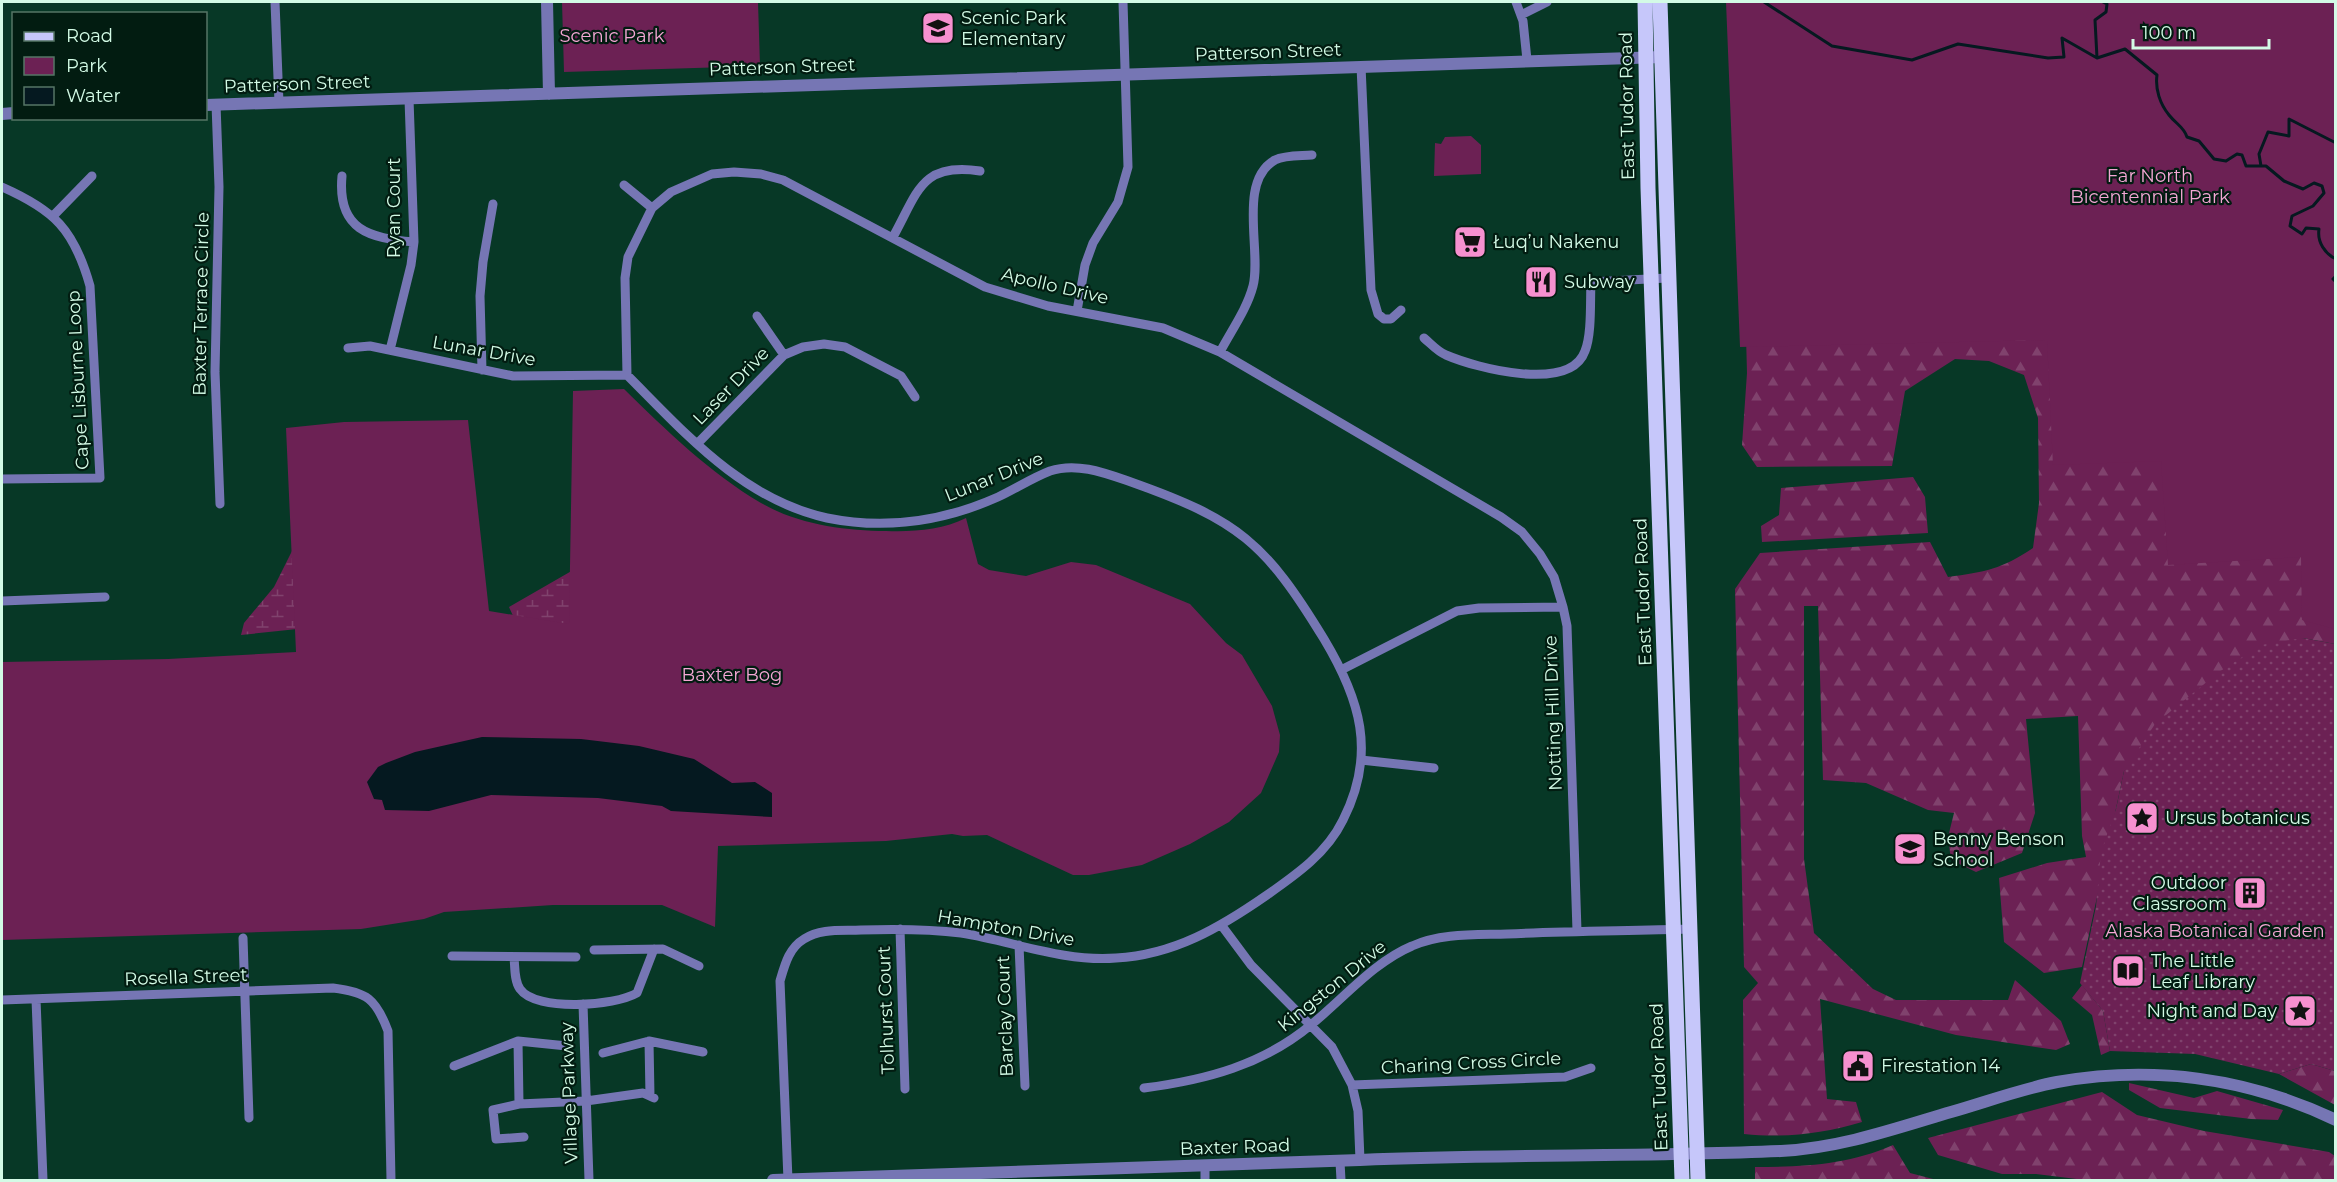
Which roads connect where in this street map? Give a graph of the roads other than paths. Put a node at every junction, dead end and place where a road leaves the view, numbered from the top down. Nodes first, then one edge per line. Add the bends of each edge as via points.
1 (275, 2) edge
2 (547, 2) edge
3 (1123, 2) edge
4 (1516, 2) edge
5 (1547, 2) edge
6 (1645, 2) edge
7 (1660, 2) edge
8 (1521, 15) junction
9 (1655, 58) junction
10 (1527, 60) junction
11 (1360, 66) junction
12 (1125, 75) junction
13 (549, 94) junction
14 (408, 99) junction
15 (279, 103) junction
16 (211, 104) edge
17 (1312, 155) dead end
18 (980, 171) dead end
19 (92, 176) dead end
20 (342, 176) dead end
21 (624, 185) dead end
22 (2, 187) edge
23 (493, 204) dead end
24 (652, 208) junction
25 (54, 215) junction
26 (893, 237) junction
27 (414, 242) junction
28 (1667, 278) junction
29 (1651, 279) junction
30 (1401, 310) dead end
31 (1077, 311) junction
32 (758, 316) dead end
33 (1424, 338) dead end
34 (348, 348) dead end
35 (390, 350) junction
36 (1220, 352) junction
37 (784, 355) junction
38 (482, 370) junction
39 (627, 375) junction
40 (915, 397) dead end
41 (697, 444) junction
42 (2, 479) edge
43 (220, 504) dead end
44 (1501, 518) joint
45 (105, 597) dead end
46 (2, 601) edge
47 (1563, 606) junction
48 (1343, 669) junction
49 (1361, 760) junction
50 (1434, 768) dead end
51 (1222, 926) junction
52 (1689, 928) junction
53 (900, 929) junction
54 (1673, 929) junction
55 (1577, 931) junction
56 (243, 938) dead end
57 (1019, 945) junction
58 (654, 949) junction
59 (594, 950) dead end
60 (452, 956) dead end
61 (514, 957) junction
62 (576, 957) dead end
63 (699, 966) dead end
64 (244, 991) junction
65 (36, 999) junction
66 (2, 1000) edge
67 (583, 1004) junction
68 (1312, 1024) junction
69 (518, 1041) junction
70 (649, 1041) junction
71 (567, 1046) dead end
72 (703, 1052) dead end
73 (603, 1053) dead end
74 (454, 1066) dead end
75 (1591, 1068) dead end
76 (1352, 1085) junction
77 (1025, 1086) dead end
78 (1144, 1088) dead end
79 (905, 1089) dead end
80 (586, 1101) junction
81 (519, 1104) junction
82 (249, 1118) dead end
83 (2336, 1120) edge
84 (524, 1137) dead end
85 (1697, 1153) junction
86 (1681, 1154) junction
87 (1360, 1160) junction
88 (1341, 1162) junction
89 (1205, 1167) junction
90 (1071, 1176) edge
91 (43, 1180) edge
92 (391, 1180) edge
93 (589, 1180) edge
94 (773, 1180) edge
95 (788, 1180) edge
96 (1205, 1180) edge
97 (1341, 1180) edge
98 (1682, 1180) edge
99 (1698, 1180) edge

1 - 15 street
2 - 13 street
3 - 12 street
4 - 8 street
5 - 8 street
6 - 9 main road, East Tudor Road
7 - 9 main road, East Tudor Road
8 - 10 street
9 - 10 street, Patterson Street
9 - 28 main road, East Tudor Road
9 - 29 main road, East Tudor Road
10 - 11 street, Patterson Street
11 - 12 street, Patterson Street
11 - 30 street, Patterson Street via 1371,290 1378,314 1384,319 1391,319
12 - 13 street, Patterson Street
12 - 31 street via 1125,183 1093,243
13 - 14 street, Patterson Street
14 - 15 street, Patterson Street
14 - 27 street, Ryan Court
15 - 16 street, Patterson Street
16 - 43 street, Baxter Terrace Circle via 219,187 215,372
17 - 36 street via 1277,159 1267,166 1256,188 1253,286
18 - 26 street via 959,167 933,174
19 - 25 street
20 - 27 street via 340,197 346,214 361,229 379,239
21 - 24 street
22 - 25 street, Cape Lisburne Loop
23 - 38 street via 480,296
24 - 26 street, Apollo Drive via 671,192 712,174 761,174 783,180
24 - 39 street, Apollo Drive via 628,257
25 - 42 street, Cape Lisburne Loop via 83,260 90,286 100,478
26 - 31 street, Apollo Drive via 985,287
27 - 35 street, Ryan Court
28 - 29 street
28 - 52 main road, East Tudor Road
29 - 33 street via 1591,282 1585,351 1572,368 1544,374 1498,372 1444,354
29 - 54 main road, East Tudor Road
31 - 36 street, Apollo Drive via 1163,328
32 - 37 street
34 - 35 street, Lunar Drive via 370,346
35 - 38 street, Lunar Drive
36 - 44 street, Apollo Drive
37 - 40 street, Laser Drive via 824,344 845,347 901,376
37 - 41 street, Laser Drive
38 - 39 street, Lunar Drive via 548,378
39 - 41 street, Lunar Drive
41 - 48 street, Lunar Drive via 757,491 823,517 856,523 909,522 947,515 978,506 1053,470 1076,468 1097,470 1189,502 1251,541 1288,582
44 - 47 street, Notting Hill Drive via 1521,532 1540,554 1554,577
45 - 46 street
47 - 48 street via 1457,611
47 - 55 street, Notting Hill Drive via 1567,626
48 - 49 street, Lunar Drive via 1356,701
49 - 50 street
49 - 51 street, Hampton Drive via 1343,821 1321,853 1295,876
51 - 57 street, Hampton Drive via 1154,953 1121,958 1062,956
51 - 68 street via 1257,972
52 - 54 street, Kingston Drive
52 - 85 main road, East Tudor Road
53 - 57 street, Hampton Drive via 961,933
53 - 79 street, Tolhurst Court
53 - 95 street, Hampton Drive via 826,931 800,941 788,958 780,981
54 - 55 street, Kingston Drive
54 - 86 main road, East Tudor Road
55 - 68 street, Kingston Drive via 1436,938 1414,945 1392,955
56 - 64 street
57 - 77 street, Barclay Court
58 - 59 street
58 - 63 street via 663,949
58 - 67 street, Village Parkway via 637,993 612,1003
60 - 61 street
61 - 62 street
61 - 67 street, Village Parkway via 518,987 527,996
64 - 65 street, Rosella Street
64 - 82 street
64 - 92 street, Rosella Street via 333,988 353,990 371,999 388,1031
65 - 66 street, Rosella Street
65 - 91 street
67 - 80 street, Village Parkway
68 - 76 street via 1332,1047
68 - 78 street, Kingston Drive via 1285,1045 1235,1069 1184,1083
69 - 71 street
69 - 74 street
69 - 81 street
70 - 72 street
70 - 73 street
70 - 80 street via 652,1097 643,1093
75 - 76 street, Charing Cross Circle via 1565,1077
76 - 87 street via 1358,1111
80 - 81 street
80 - 93 street, Village Parkway
81 - 84 street via 493,1110 493,1133 496,1139
83 - 85 street, Baxter Road via 2278,1096 2221,1081 2131,1074 2054,1083 1837,1144
85 - 86 street, Baxter Road
85 - 99 main road, East Tudor Road
86 - 87 street, Baxter Road
86 - 98 main road, East Tudor Road
87 - 88 street, Baxter Road
88 - 89 street, Baxter Road
88 - 97 street
89 - 90 street, Baxter Road
89 - 96 street
90 - 95 street, Baxter Road
94 - 95 street, Baxter Road

